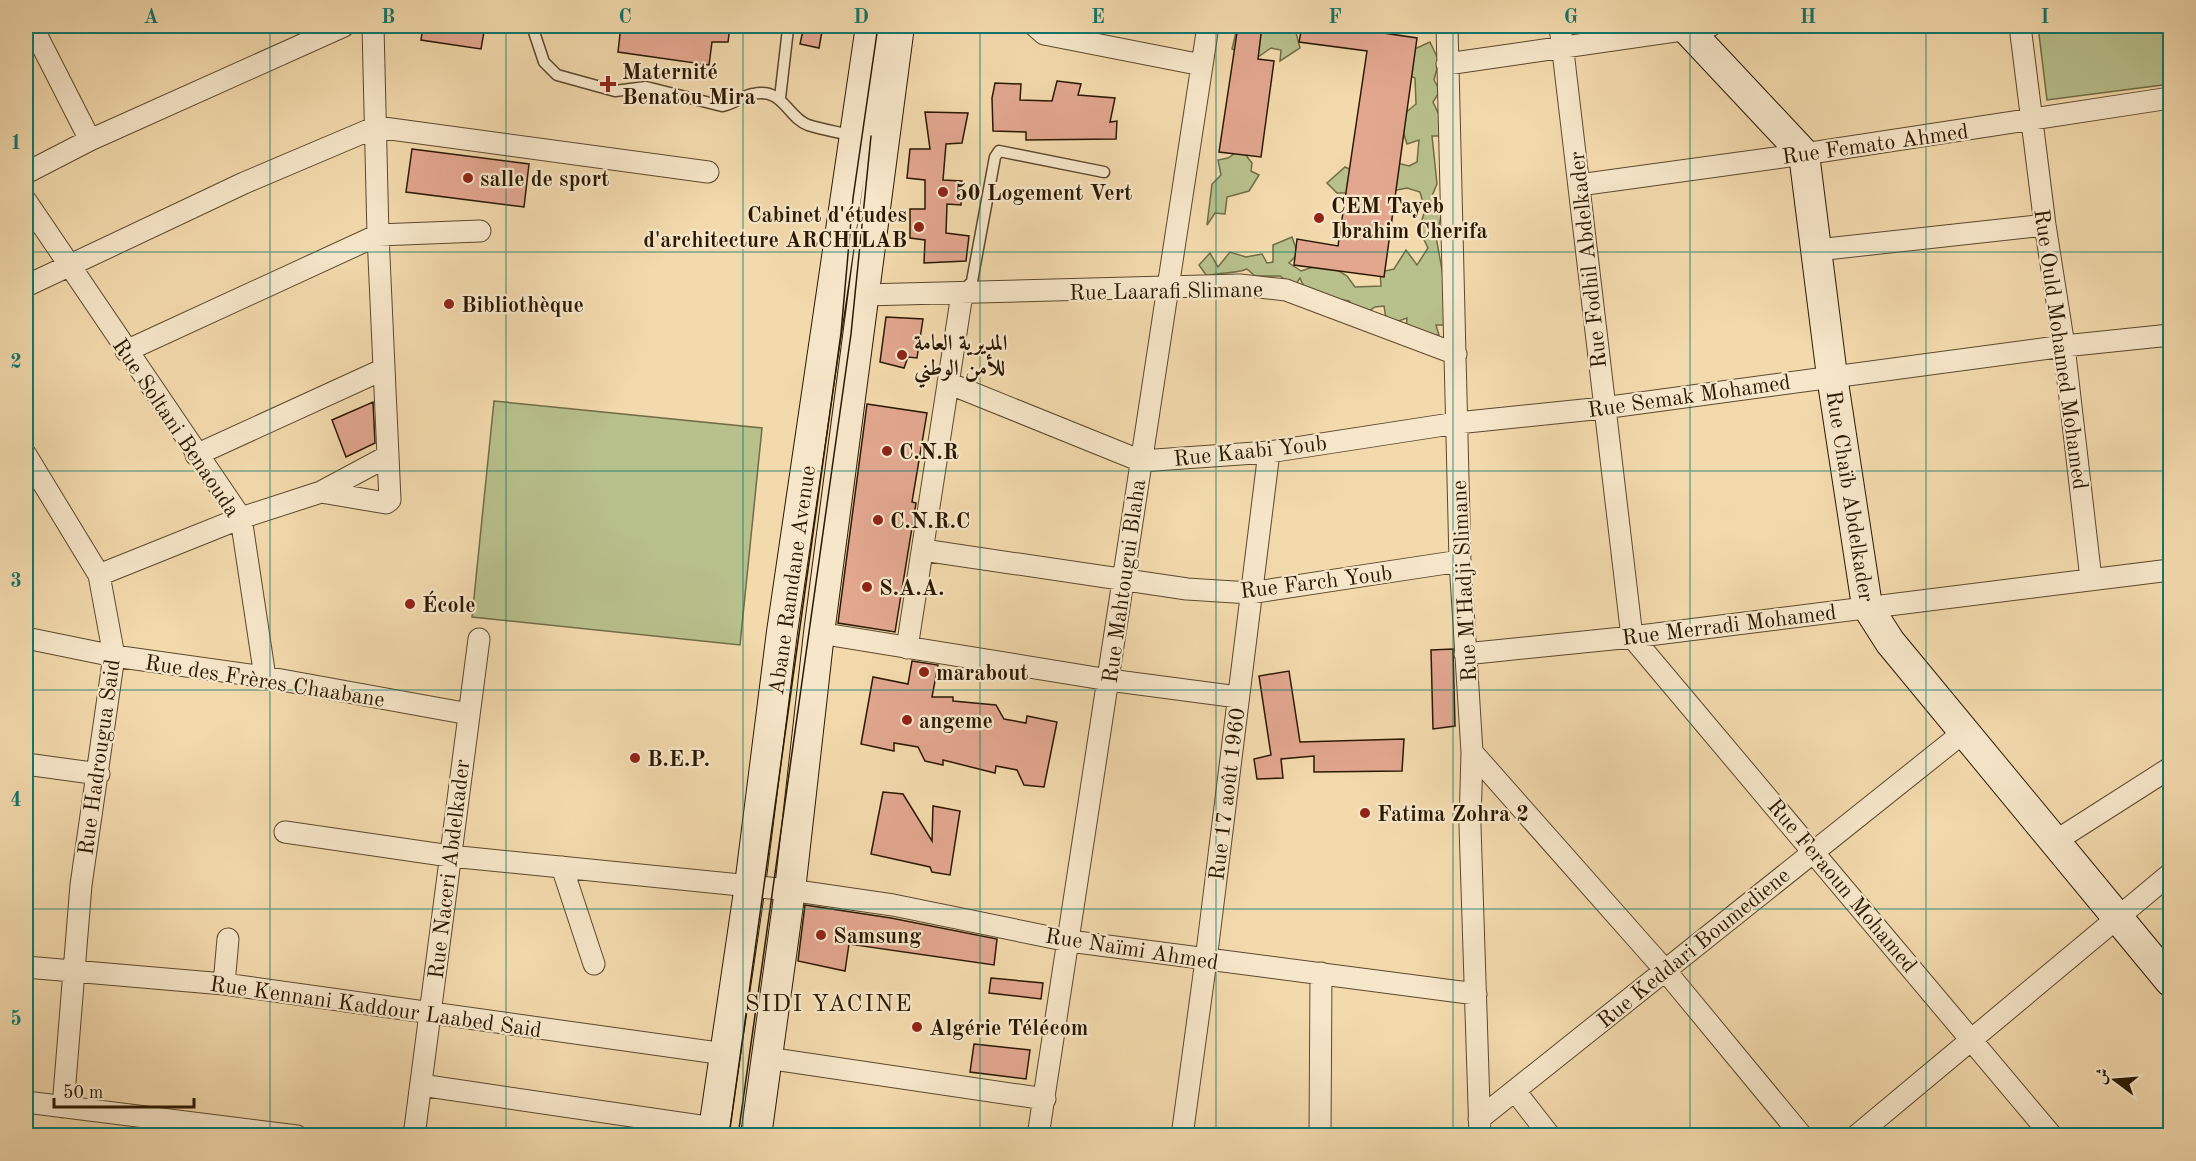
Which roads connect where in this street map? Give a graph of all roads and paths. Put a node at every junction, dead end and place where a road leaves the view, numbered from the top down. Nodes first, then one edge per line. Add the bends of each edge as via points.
1 (31, 26) edge
2 (344, 26) edge
3 (373, 26) edge
4 (532, 26) edge
5 (774, 26) edge
6 (871, 26) edge
7 (899, 26) edge
8 (1035, 26) edge
9 (1208, 26) edge
10 (1447, 26) edge
11 (2020, 26) edge
12 (788, 27) edge
13 (1693, 27) edge
14 (26, 28) edge
15 (1562, 36) edge
16 (1447, 64) junction
17 (1202, 65) junction
18 (780, 98) junction
19 (2170, 98) edge
20 (2032, 120) junction
21 (376, 127) junction
22 (870, 138) junction
23 (90, 140) junction
24 (1804, 154) junction
25 (708, 172) dead end
26 (1104, 172) dead end
27 (26, 173) edge
28 (1579, 184) junction
29 (26, 201) edge
30 (2045, 225) junction
31 (480, 231) dead end
32 (378, 235) junction
33 (1817, 250) junction
34 (69, 266) junction
35 (26, 286) edge
36 (1168, 289) junction
37 (962, 294) junction
38 (864, 295) junction
39 (2170, 335) edge
40 (2064, 346) junction
41 (126, 351) junction
42 (1456, 354) junction
43 (384, 369) junction
44 (1832, 376) junction
45 (948, 383) junction
46 (1603, 408) junction
47 (1457, 423) junction
48 (1269, 452) junction
49 (26, 455) edge
50 (196, 455) junction
51 (388, 456) junction
52 (1141, 460) junction
53 (321, 492) junction
54 (241, 518) junction
55 (923, 550) junction
56 (1460, 561) junction
57 (2170, 570) edge
58 (99, 575) junction
59 (2091, 579) junction
60 (1124, 581) junction
61 (1250, 593) junction
62 (1867, 606) junction
63 (819, 633) junction
64 (1632, 637) junction
65 (26, 638) edge
66 (478, 639) dead end
67 (907, 648) junction
68 (1465, 654) junction
69 (114, 656) junction
70 (265, 677) junction
71 (1109, 680) junction
72 (1238, 697) junction
73 (469, 714) junction
74 (1964, 732) junction
75 (1472, 752) junction
76 (26, 764) edge
77 (2170, 768) edge
78 (99, 774) junction
79 (285, 832) dead end
80 (2054, 842) junction
81 (1814, 850) junction
82 (450, 856) junction
83 (561, 867) junction
84 (2170, 874) edge
85 (750, 885) junction
86 (790, 890) junction
87 (2118, 919) junction
88 (228, 939) dead end
89 (1069, 941) junction
90 (1206, 960) junction
91 (594, 964) dead end
92 (26, 967) edge
93 (1664, 969) junction
94 (75, 972) junction
95 (1321, 973) junction
96 (2170, 981) edge
97 (224, 984) junction
98 (1476, 994) junction
99 (430, 1012) junction
100 (1972, 1037) junction
101 (725, 1054) junction
102 (767, 1058) junction
103 (421, 1085) junction
104 (1515, 1091) junction
105 (1045, 1099) junction
106 (26, 1102) edge
107 (63, 1107) junction
108 (1480, 1127) edge
109 (714, 1132) edge
110 (759, 1135) edge
111 (297, 1136) edge
112 (414, 1136) edge
113 (1038, 1136) edge
114 (1182, 1136) edge
115 (1320, 1136) edge
116 (1550, 1136) edge
117 (1802, 1136) edge
118 (1856, 1136) edge
119 (2052, 1136) edge

1 - 14 street
1 - 23 street
2 - 23 street
3 - 21 street
4 - 18 lane via 544,62 557,75 615,91 646,87 722,106 753,94
5 - 12 lane
6 - 22 main road, Abane Ramdane Avenue
7 - 22 main road, Abane Ramdane Avenue
8 - 17 street via 1044,34
9 - 17 street, Rue Mahtougui Blaha
10 - 16 street, Rue M'Hadji Slimane
11 - 20 street, Rue Ould Mohamed Mohamed
12 - 18 lane
13 - 15 street
13 - 24 main road
15 - 16 street
15 - 28 street, Rue Fodhil Abdelkader
16 - 42 street, Rue M'Hadji Slimane
17 - 36 street, Rue Mahtougui Blaha
18 - 22 lane via 808,125
19 - 20 street, Rue Femato Ahmed
20 - 24 street, Rue Femato Ahmed
20 - 30 street, Rue Ould Mohamed Mohamed
21 - 25 street
21 - 32 street
21 - 34 street via 244,183
22 - 38 main road, Abane Ramdane Avenue
22 - 85 main road, Abane Ramdane Avenue via 782,632
23 - 27 street
24 - 28 street, Rue Femato Ahmed
24 - 33 main road, Rue Chaïb Abdelkader
26 - 37 lane via 999,151 972,281
28 - 46 street, Rue Fodhil Abdelkader
29 - 34 street, Rue Soltani Benaouda
30 - 33 street
30 - 40 street, Rue Ould Mohamed Mohamed
31 - 32 street
32 - 41 street
32 - 43 street
33 - 44 main road, Rue Chaïb Abdelkader
34 - 35 street
34 - 41 street, Rue Soltani Benaouda
36 - 37 street, Rue Laarafi Slimane
36 - 42 street, Rue Laarafi Slimane via 1240,285 1286,290
36 - 52 street, Rue Mahtougui Blaha
37 - 38 street, Rue Laarafi Slimane
37 - 45 street
38 - 63 main road, Abane Ramdane Avenue
39 - 40 street, Rue Semak Mohamed
40 - 44 street, Rue Semak Mohamed
40 - 59 street, Rue Ould Mohamed Mohamed
41 - 50 street, Rue Soltani Benaouda
42 - 47 street, Rue M'Hadji Slimane
43 - 50 street
43 - 51 street
44 - 46 street, Rue Semak Mohamed
44 - 62 main road, Rue Chaïb Abdelkader
45 - 52 street, Rue Kaabi Youb
45 - 55 street
46 - 47 street, Rue Semak Mohamed
46 - 64 street, Rue Fodhil Abdelkader
47 - 48 street, Rue Kaabi Youb
47 - 56 street, Rue M'Hadji Slimane
48 - 52 street, Rue Kaabi Youb
48 - 61 street, Rue 17 août 1960
49 - 58 street, Rue Hadrougua Said
50 - 54 street, Rue Soltani Benaouda
51 - 53 street
51 - 53 street via 388,502
52 - 60 street, Rue Mahtougui Blaha
53 - 54 street
54 - 58 street
54 - 70 street, Rue Soltani Benaouda
55 - 60 street, Rue Farch Youb
55 - 67 street
56 - 61 street, Rue Farch Youb
56 - 68 street, Rue M'Hadji Slimane
57 - 59 street, Rue Merradi Mohamed
58 - 69 street, Rue Hadrougua Said
59 - 62 street, Rue Merradi Mohamed
60 - 61 street, Rue Farch Youb
60 - 71 street, Rue Mahtougui Blaha
61 - 72 street, Rue 17 août 1960
62 - 64 street, Rue Merradi Mohamed
62 - 74 main road, Rue Chaïb Abdelkader via 1890,642
63 - 67 street
63 - 86 main road, Abane Ramdane Avenue
64 - 68 street, Rue Merradi Mohamed
64 - 81 street, Rue Feraoun Mohamed
65 - 69 street, Rue des Frères Chaabane
66 - 73 street, Rue Naceri Abdelkader
67 - 71 street
68 - 75 street, Rue M'Hadji Slimane
69 - 70 street, Rue des Frères Chaabane
69 - 78 street, Rue Hadrougua Said
70 - 73 street, Rue des Frères Chaabane
71 - 72 street
71 - 89 street, Rue Mahtougui Blaha
72 - 90 street, Rue 17 août 1960
73 - 82 street, Rue Naceri Abdelkader
74 - 80 main road, Rue Chaïb Abdelkader
74 - 81 street, Rue Keddari Boumediene
75 - 93 street
75 - 98 street, Rue M'Hadji Slimane via 1470,826
76 - 78 street
77 - 80 street
78 - 94 street, Rue Hadrougua Said via 81,885
79 - 82 street, Rue Naïmi Ahmed
80 - 87 main road, Rue Chaïb Abdelkader
81 - 93 street, Rue Keddari Boumediene
81 - 100 street, Rue Feraoun Mohamed
82 - 83 street, Rue Naïmi Ahmed
82 - 99 street, Rue Naceri Abdelkader
83 - 85 street, Rue Naïmi Ahmed
83 - 91 street
84 - 87 street
85 - 86 street, Rue Naïmi Ahmed
85 - 101 main road, Abane Ramdane Avenue
86 - 89 street, Rue Naïmi Ahmed via 893,905
86 - 102 main road, Abane Ramdane Avenue
87 - 96 main road, Rue Chaïb Abdelkader
87 - 100 street
88 - 97 street
89 - 90 street, Rue Naïmi Ahmed
89 - 105 street, Rue Mahtougui Blaha
90 - 95 street, Rue Naïmi Ahmed
90 - 114 street, Rue 17 août 1960
92 - 94 street, Rue Kennani Kaddour Laabed Said
93 - 104 street, Rue Keddari Boumediene
93 - 117 street
94 - 97 street, Rue Kennani Kaddour Laabed Said
94 - 107 street, Rue Hadrougua Said
95 - 98 street, Rue Naïmi Ahmed
95 - 115 street
97 - 99 street, Rue Kennani Kaddour Laabed Said
98 - 108 street, Rue M'Hadji Slimane
99 - 101 street, Rue Kennani Kaddour Laabed Said
99 - 103 street, Rue Naceri Abdelkader
100 - 118 street
100 - 119 street, Rue Feraoun Mohamed
101 - 109 main road, Abane Ramdane Avenue
102 - 105 street
102 - 110 main road, Abane Ramdane Avenue
103 - 109 street
103 - 112 street, Rue Naceri Abdelkader
104 - 108 street, Rue Keddari Boumediene
104 - 116 street
105 - 113 street, Rue Mahtougui Blaha
106 - 107 street
107 - 111 street

